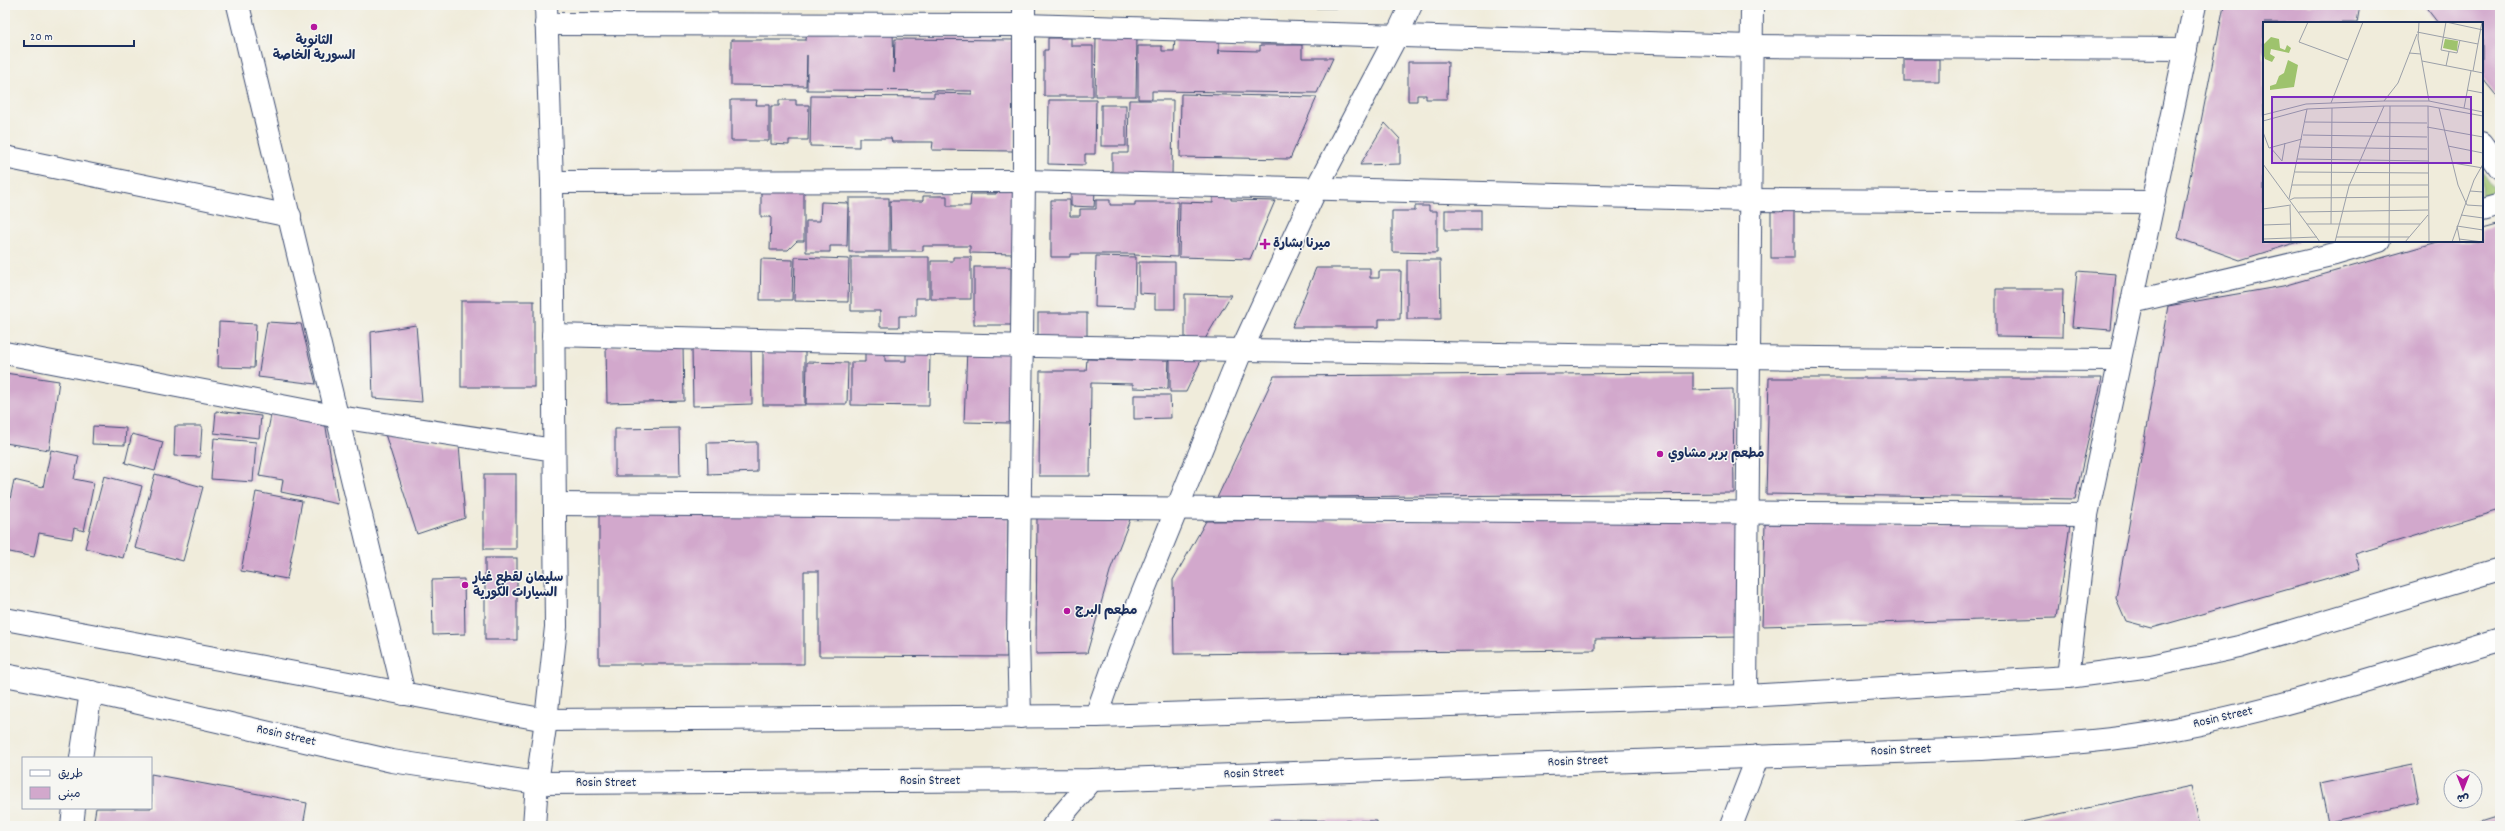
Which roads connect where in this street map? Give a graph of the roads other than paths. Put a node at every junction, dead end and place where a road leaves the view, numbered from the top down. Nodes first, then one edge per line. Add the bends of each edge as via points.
1 (238, 5) edge
2 (1411, 5) edge
3 (1752, 5) edge
4 (2195, 5) edge
5 (546, 14) edge
6 (1024, 15) edge
7 (1397, 35) junction
8 (1752, 46) junction
9 (2186, 49) junction
10 (2483, 144) edge
11 (5, 157) edge
12 (2500, 168) edge
13 (1024, 181) junction
14 (552, 182) junction
15 (1316, 189) junction
16 (1750, 200) junction
17 (2154, 202) junction
18 (2500, 205) edge
19 (2483, 210) edge
20 (290, 216) junction
21 (2373, 242) edge
22 (2336, 248) edge
23 (2132, 302) junction
24 (553, 334) junction
25 (1022, 347) junction
26 (1242, 349) junction
27 (5, 353) edge
28 (1750, 358) junction
29 (2120, 360) junction
30 (339, 417) junction
31 (554, 450) junction
32 (555, 504) junction
33 (1021, 507) junction
34 (1177, 509) junction
35 (1748, 513) junction
36 (2087, 515) junction
37 (2500, 569) edge
38 (5, 620) edge
39 (2500, 640) edge
40 (5, 675) edge
41 (2068, 677) junction
42 (91, 692) junction
43 (404, 694) junction
44 (1746, 696) junction
45 (1096, 716) junction
46 (1020, 717) junction
47 (546, 720) junction
48 (1758, 756) junction
49 (81, 757) edge
50 (1092, 780) junction
51 (537, 783) junction
52 (74, 809) edge
53 (72, 826) edge
54 (534, 826) edge
55 (1053, 826) edge
56 (1731, 826) edge

1 - 20 street
2 - 7 street
3 - 8 street
4 - 9 street
5 - 6 street
5 - 14 street
6 - 7 street
6 - 13 street
7 - 8 street
7 - 15 street
8 - 9 street
8 - 16 street
9 - 17 street
10 - 12 street
11 - 20 street
13 - 14 street
13 - 15 street
13 - 25 street
14 - 24 street
15 - 16 street
15 - 26 street
16 - 17 street
16 - 28 street
17 - 23 street
18 - 19 street
20 - 30 street
21 - 22 street
22 - 23 street
23 - 29 street
24 - 25 street
24 - 31 street
25 - 26 street
25 - 33 street
26 - 28 street
26 - 34 street
27 - 30 street
28 - 29 street
28 - 35 street
29 - 36 street
30 - 31 street
30 - 43 street
31 - 32 street
32 - 33 street
32 - 47 street via 556,627
33 - 34 street
33 - 46 street via 1018,637
34 - 35 street
34 - 45 street
35 - 36 street
35 - 44 street
36 - 41 street
37 - 41 street via 2239,646 2151,666
38 - 43 street
39 - 48 street, Rosin Street via 2266,708 2171,730 2072,744
40 - 42 street, Rosin Street
41 - 44 street
42 - 49 street
42 - 51 street, Rosin Street via 392,760
43 - 47 street
44 - 45 street
45 - 46 street
46 - 47 street
47 - 51 street
48 - 50 street, Rosin Street
48 - 56 street
50 - 51 street, Rosin Street
50 - 55 street
51 - 54 street
52 - 53 street

